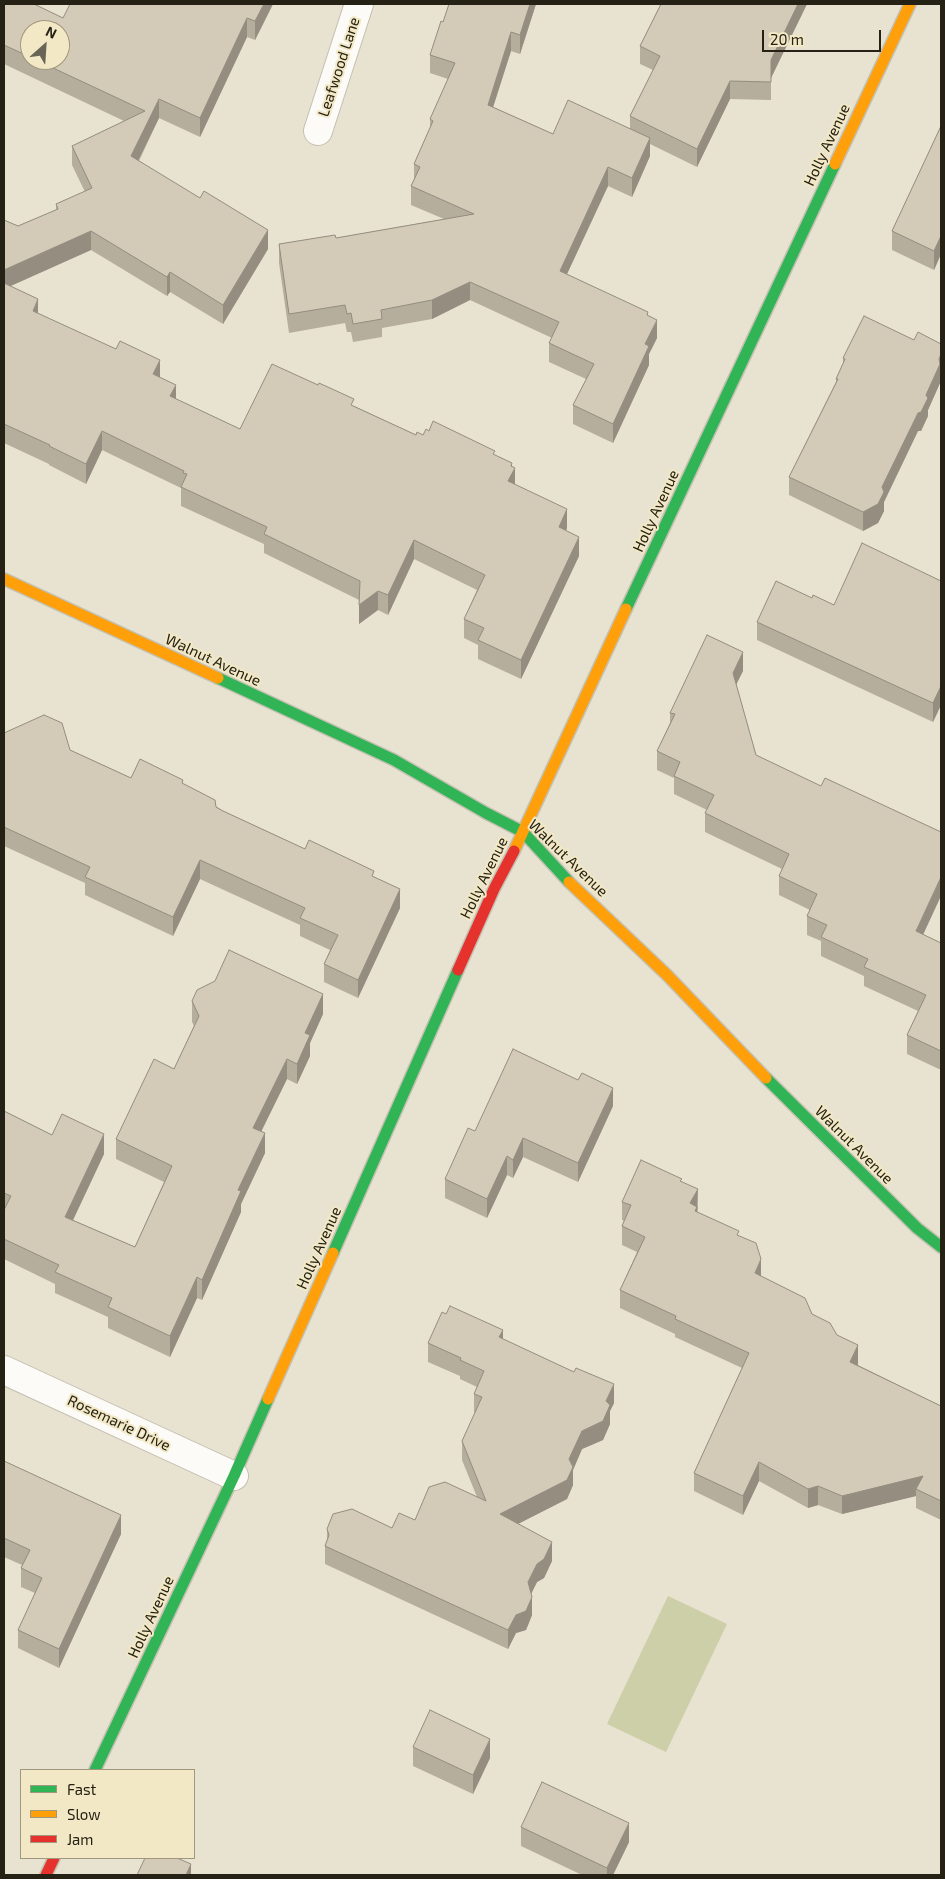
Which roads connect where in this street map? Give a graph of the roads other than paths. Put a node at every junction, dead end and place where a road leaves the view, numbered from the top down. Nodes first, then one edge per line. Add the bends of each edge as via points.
1 (359, 4) edge
2 (910, 4) edge
3 (318, 131) dead end
4 (4, 579) edge
5 (524, 832) junction
6 (941, 1247) edge
7 (4, 1370) edge
8 (234, 1476) junction
9 (95, 1769) edge
10 (54, 1859) edge
11 (46, 1875) edge

1 - 3 street, Leafwood Lane
2 - 5 street, Holly Avenue
4 - 5 street, Walnut Avenue via 394,760
5 - 6 street, Walnut Avenue via 558,872 667,975 917,1228
5 - 8 street, Holly Avenue via 494,889
7 - 8 street, Rosemarie Drive
8 - 9 street, Holly Avenue
10 - 11 street

